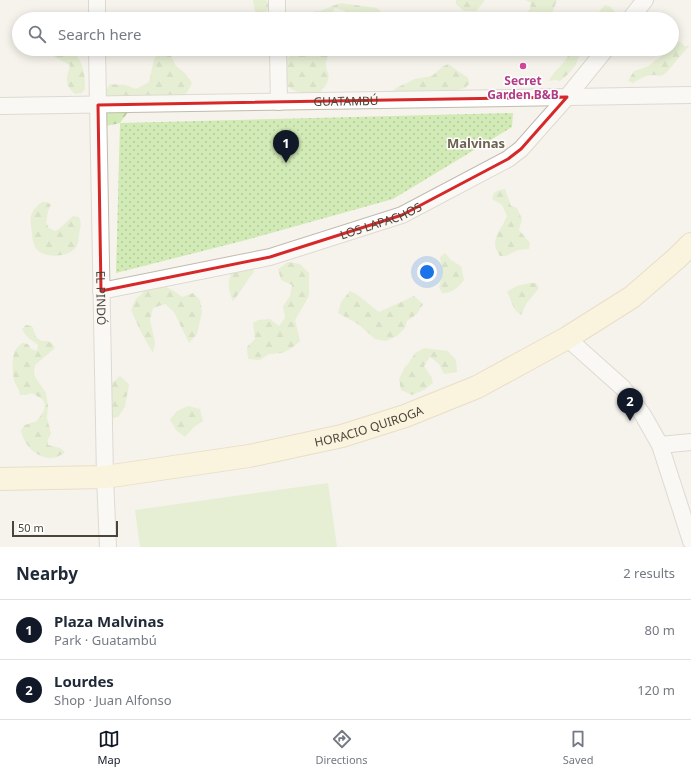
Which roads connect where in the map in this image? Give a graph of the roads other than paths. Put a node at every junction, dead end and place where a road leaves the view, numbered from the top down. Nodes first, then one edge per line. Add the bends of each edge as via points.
1 (96, 0) edge
2 (277, 0) edge
3 (645, 0) edge
4 (97, 12) edge
5 (277, 12) edge
6 (636, 12) edge
7 (97, 56) edge
8 (278, 56) edge
9 (600, 56) edge
10 (691, 95) edge
11 (567, 97) junction
12 (279, 102) junction
13 (98, 105) junction
14 (0, 106) edge
15 (691, 244) edge
16 (101, 291) junction
17 (567, 338) junction
18 (691, 442) edge
19 (660, 445) junction
20 (105, 477) junction
21 (0, 479) edge
22 (691, 541) edge
23 (108, 547) edge

1 - 4 street
2 - 5 street
3 - 6 street
7 - 13 street, EL PINDÓ
8 - 12 street
9 - 11 street, LOS LAPACHOS
10 - 11 street, GUATAMBÚ
11 - 12 street, GUATAMBÚ
11 - 16 street, LOS LAPACHOS via 521,149 508,159 402,216 270,257
12 - 13 street, GUATAMBÚ
13 - 14 street, GUATAMBÚ
13 - 16 street, EL PINDÓ
15 - 17 main road, HORACIO QUIROGA via 632,297
16 - 20 street, EL PINDÓ
17 - 19 street via 623,388 643,415
17 - 20 main road, HORACIO QUIROGA via 477,387 405,416 342,436 249,456
18 - 19 street
19 - 22 street
20 - 21 main road, HORACIO QUIROGA
20 - 23 street, EL PINDÓ

